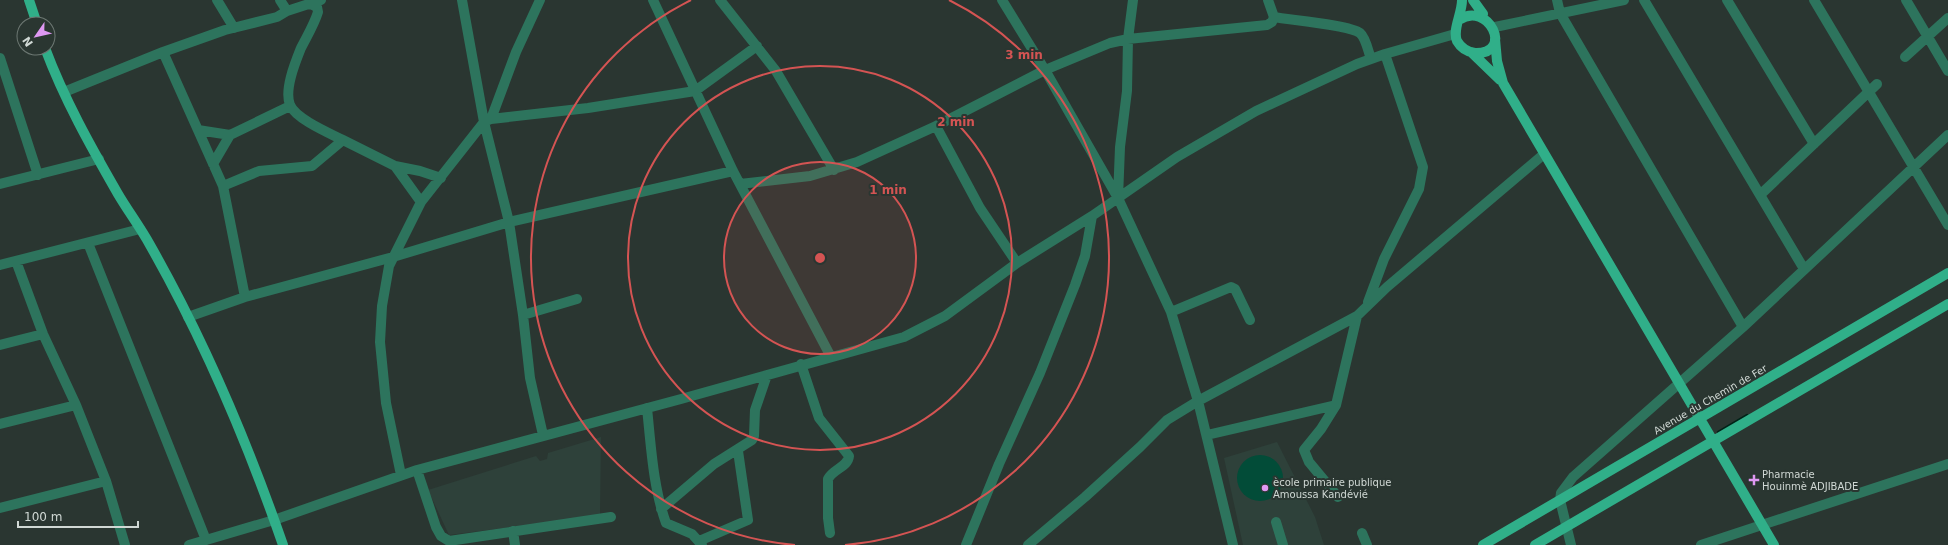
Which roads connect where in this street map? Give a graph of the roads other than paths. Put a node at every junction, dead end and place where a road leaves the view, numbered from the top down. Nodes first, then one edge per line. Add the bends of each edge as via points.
1 (29, 0) edge
2 (217, 0) edge
3 (280, 0) edge
4 (321, 0) edge
5 (462, 0) edge
6 (540, 0) edge
7 (653, 0) edge
8 (720, 0) edge
9 (732, 0) edge
10 (1002, 0) edge
11 (1133, 0) edge
12 (1268, 0) edge
13 (1462, 0) edge
14 (1473, 0) edge
15 (1556, 0) edge
16 (1624, 0) edge
17 (1644, 0) edge
18 (1727, 0) edge
19 (1814, 0) edge
20 (1906, 0) edge
21 (310, 4) junction
22 (728, 10) junction
23 (287, 11) junction
24 (1560, 13) junction
25 (1483, 14) junction
26 (34, 16) edge
27 (1274, 17) junction
28 (1948, 18) edge
29 (1459, 20) junction
30 (1495, 27) junction
31 (234, 28) junction
32 (1455, 34) junction
33 (1927, 36) junction
34 (1128, 39) junction
35 (1495, 39) junction
36 (757, 46) junction
37 (163, 52) junction
38 (1471, 52) junction
39 (1385, 54) junction
40 (48, 56) edge
41 (1905, 57) dead end
42 (0, 58) edge
43 (1371, 59) junction
44 (1046, 70) junction
45 (1948, 71) edge
46 (1503, 83) junction
47 (1877, 84) dead end
48 (695, 91) junction
49 (1869, 91) junction
50 (64, 92) junction
51 (290, 106) junction
52 (487, 120) junction
53 (936, 126) junction
54 (198, 130) junction
55 (1948, 135) edge
56 (230, 136) junction
57 (343, 140) junction
58 (1814, 144) junction
59 (1544, 154) junction
60 (99, 159) junction
61 (213, 164) junction
62 (395, 166) junction
63 (1914, 166) junction
64 (834, 170) junction
65 (733, 171) junction
66 (38, 174) junction
67 (441, 178) junction
68 (0, 184) edge
69 (740, 184) junction
70 (223, 186) junction
71 (1760, 195) junction
72 (1118, 198) junction
73 (421, 202) junction
74 (1092, 216) junction
75 (509, 222) junction
76 (1948, 225) edge
77 (140, 229) junction
78 (88, 243) junction
79 (393, 257) junction
80 (16, 261) junction
81 (1017, 263) junction
82 (0, 265) edge
83 (1804, 269) junction
84 (1948, 273) edge
85 (245, 296) junction
86 (577, 299) dead end
87 (1367, 304) junction
88 (1948, 304) edge
89 (1171, 312) junction
90 (523, 315) junction
91 (1357, 316) junction
92 (188, 317) junction
93 (1250, 320) dead end
94 (1743, 327) junction
95 (43, 334) junction
96 (0, 345) edge
97 (831, 357) junction
98 (801, 364) junction
99 (767, 375) junction
100 (1679, 384) junction
101 (1198, 400) junction
102 (76, 404) junction
103 (1336, 405) junction
104 (647, 408) junction
105 (1700, 419) junction
106 (0, 424) edge
107 (543, 435) junction
108 (1207, 435) junction
109 (1712, 442) junction
110 (738, 451) junction
111 (1948, 465) edge
112 (418, 470) junction
113 (401, 475) junction
114 (106, 480) junction
115 (1338, 497) dead end
116 (1560, 500) junction
117 (0, 508) edge
118 (661, 509) junction
119 (611, 517) dead end
120 (274, 520) junction
121 (1276, 522) dead end
122 (1762, 525) junction
123 (1567, 527) junction
124 (513, 531) junction
125 (830, 533) dead end
126 (1362, 533) dead end
127 (206, 540) junction
128 (700, 543) edge
129 (125, 545) edge
130 (190, 545) edge
131 (283, 545) edge
132 (515, 545) edge
133 (966, 545) edge
134 (1028, 545) edge
135 (1232, 545) edge
136 (1283, 545) edge
137 (1367, 545) edge
138 (1483, 545) edge
139 (1535, 545) edge
140 (1571, 545) edge
141 (1701, 545) edge
142 (1774, 545) edge

1 - 26 main road
2 - 31 street
3 - 23 street
4 - 21 street
5 - 52 street
6 - 52 street
7 - 48 street
8 - 22 street
9 - 22 street
10 - 44 street
11 - 34 street
12 - 27 street
13 - 29 main road
14 - 25 main road
15 - 24 street
16 - 24 street
17 - 71 street
18 - 58 street
19 - 49 street
20 - 33 street
21 - 23 street
21 - 51 street via 317,7 318,12 293,72 288,94
22 - 36 street
23 - 31 street via 277,17
24 - 30 street
24 - 94 street
25 - 29 main road via 1469,13
25 - 30 main road via 1490,18
27 - 34 street via 1267,25
27 - 43 street via 1354,30 1363,37
28 - 33 street
29 - 32 main road
30 - 35 main road
31 - 37 street
32 - 38 main road via 1459,44
32 - 39 street
33 - 41 street
33 - 45 street
34 - 44 street via 1110,43
34 - 72 street via 1127,91 1120,148
35 - 38 main road via 1485,50
35 - 46 main road
36 - 48 street
36 - 64 street via 776,71
37 - 50 street
37 - 54 street
38 - 46 main road
39 - 43 street
39 - 87 street via 1423,167 1419,189 1384,259
40 - 50 main road
42 - 66 street
43 - 72 street via 1256,111 1177,157
44 - 53 street
44 - 72 street
46 - 59 main road
47 - 49 street
48 - 52 street via 588,108
48 - 65 street
49 - 58 street
49 - 63 street
50 - 60 main road
51 - 56 street
51 - 57 street via 314,125
52 - 67 street
52 - 75 street
53 - 64 street
53 - 81 street via 980,208
54 - 56 street
54 - 61 street
55 - 63 street
56 - 61 street
57 - 62 street
57 - 70 street via 312,166 259,171
58 - 71 street
59 - 87 street
59 - 100 main road
60 - 66 street
60 - 77 main road
61 - 70 street
62 - 67 street
62 - 73 street
63 - 76 street
63 - 83 street
64 - 69 street via 810,176
65 - 69 street
65 - 75 street
66 - 68 street
67 - 73 street
69 - 97 street
70 - 85 street
71 - 83 street
72 - 74 street
72 - 89 street
73 - 79 street
74 - 81 street
74 - 133 street via 1085,256 1072,292
75 - 79 street
75 - 90 street
77 - 78 street
77 - 92 main road
78 - 80 street
78 - 127 street
79 - 85 street
79 - 113 street via 382,306 380,342 386,403
80 - 82 street
80 - 95 street
81 - 97 street via 962,304 923,328 884,343
83 - 94 street
84 - 105 main road, Avenue du Chemin de Fer
85 - 92 street
86 - 90 street
87 - 91 street
88 - 109 main road
89 - 93 street via 1231,287 1235,289
89 - 101 street
90 - 107 street via 530,378
91 - 101 street
91 - 103 street
92 - 120 main road via 217,375 248,448
94 - 100 street
95 - 96 street
95 - 102 street
97 - 98 street
98 - 99 street
98 - 125 street via 819,418 849,456 846,463 830,474 828,479
99 - 104 street
99 - 110 street via 754,410 754,436
100 - 105 main road
100 - 116 street via 1573,477 1561,493
101 - 108 street
101 - 134 street via 1167,420 1085,497
102 - 106 street
102 - 114 street
103 - 108 street
103 - 115 street via 1304,450 1309,462
104 - 107 street
104 - 118 street via 653,469
105 - 109 main road
105 - 116 main road, Avenue du Chemin de Fer
107 - 112 street
108 - 135 street
109 - 122 main road
109 - 123 main road
110 - 118 street via 709,468
110 - 128 street via 748,520
111 - 122 street
112 - 113 street
112 - 124 street via 441,536 450,541
113 - 120 street
114 - 117 street
114 - 129 street
116 - 123 street
116 - 138 main road, Avenue du Chemin de Fer
118 - 128 street via 666,524 692,534
119 - 124 street
120 - 127 street
120 - 131 main road
121 - 136 street
122 - 141 street
122 - 142 main road
123 - 139 main road
123 - 140 street
124 - 132 street
126 - 137 street
127 - 130 street

